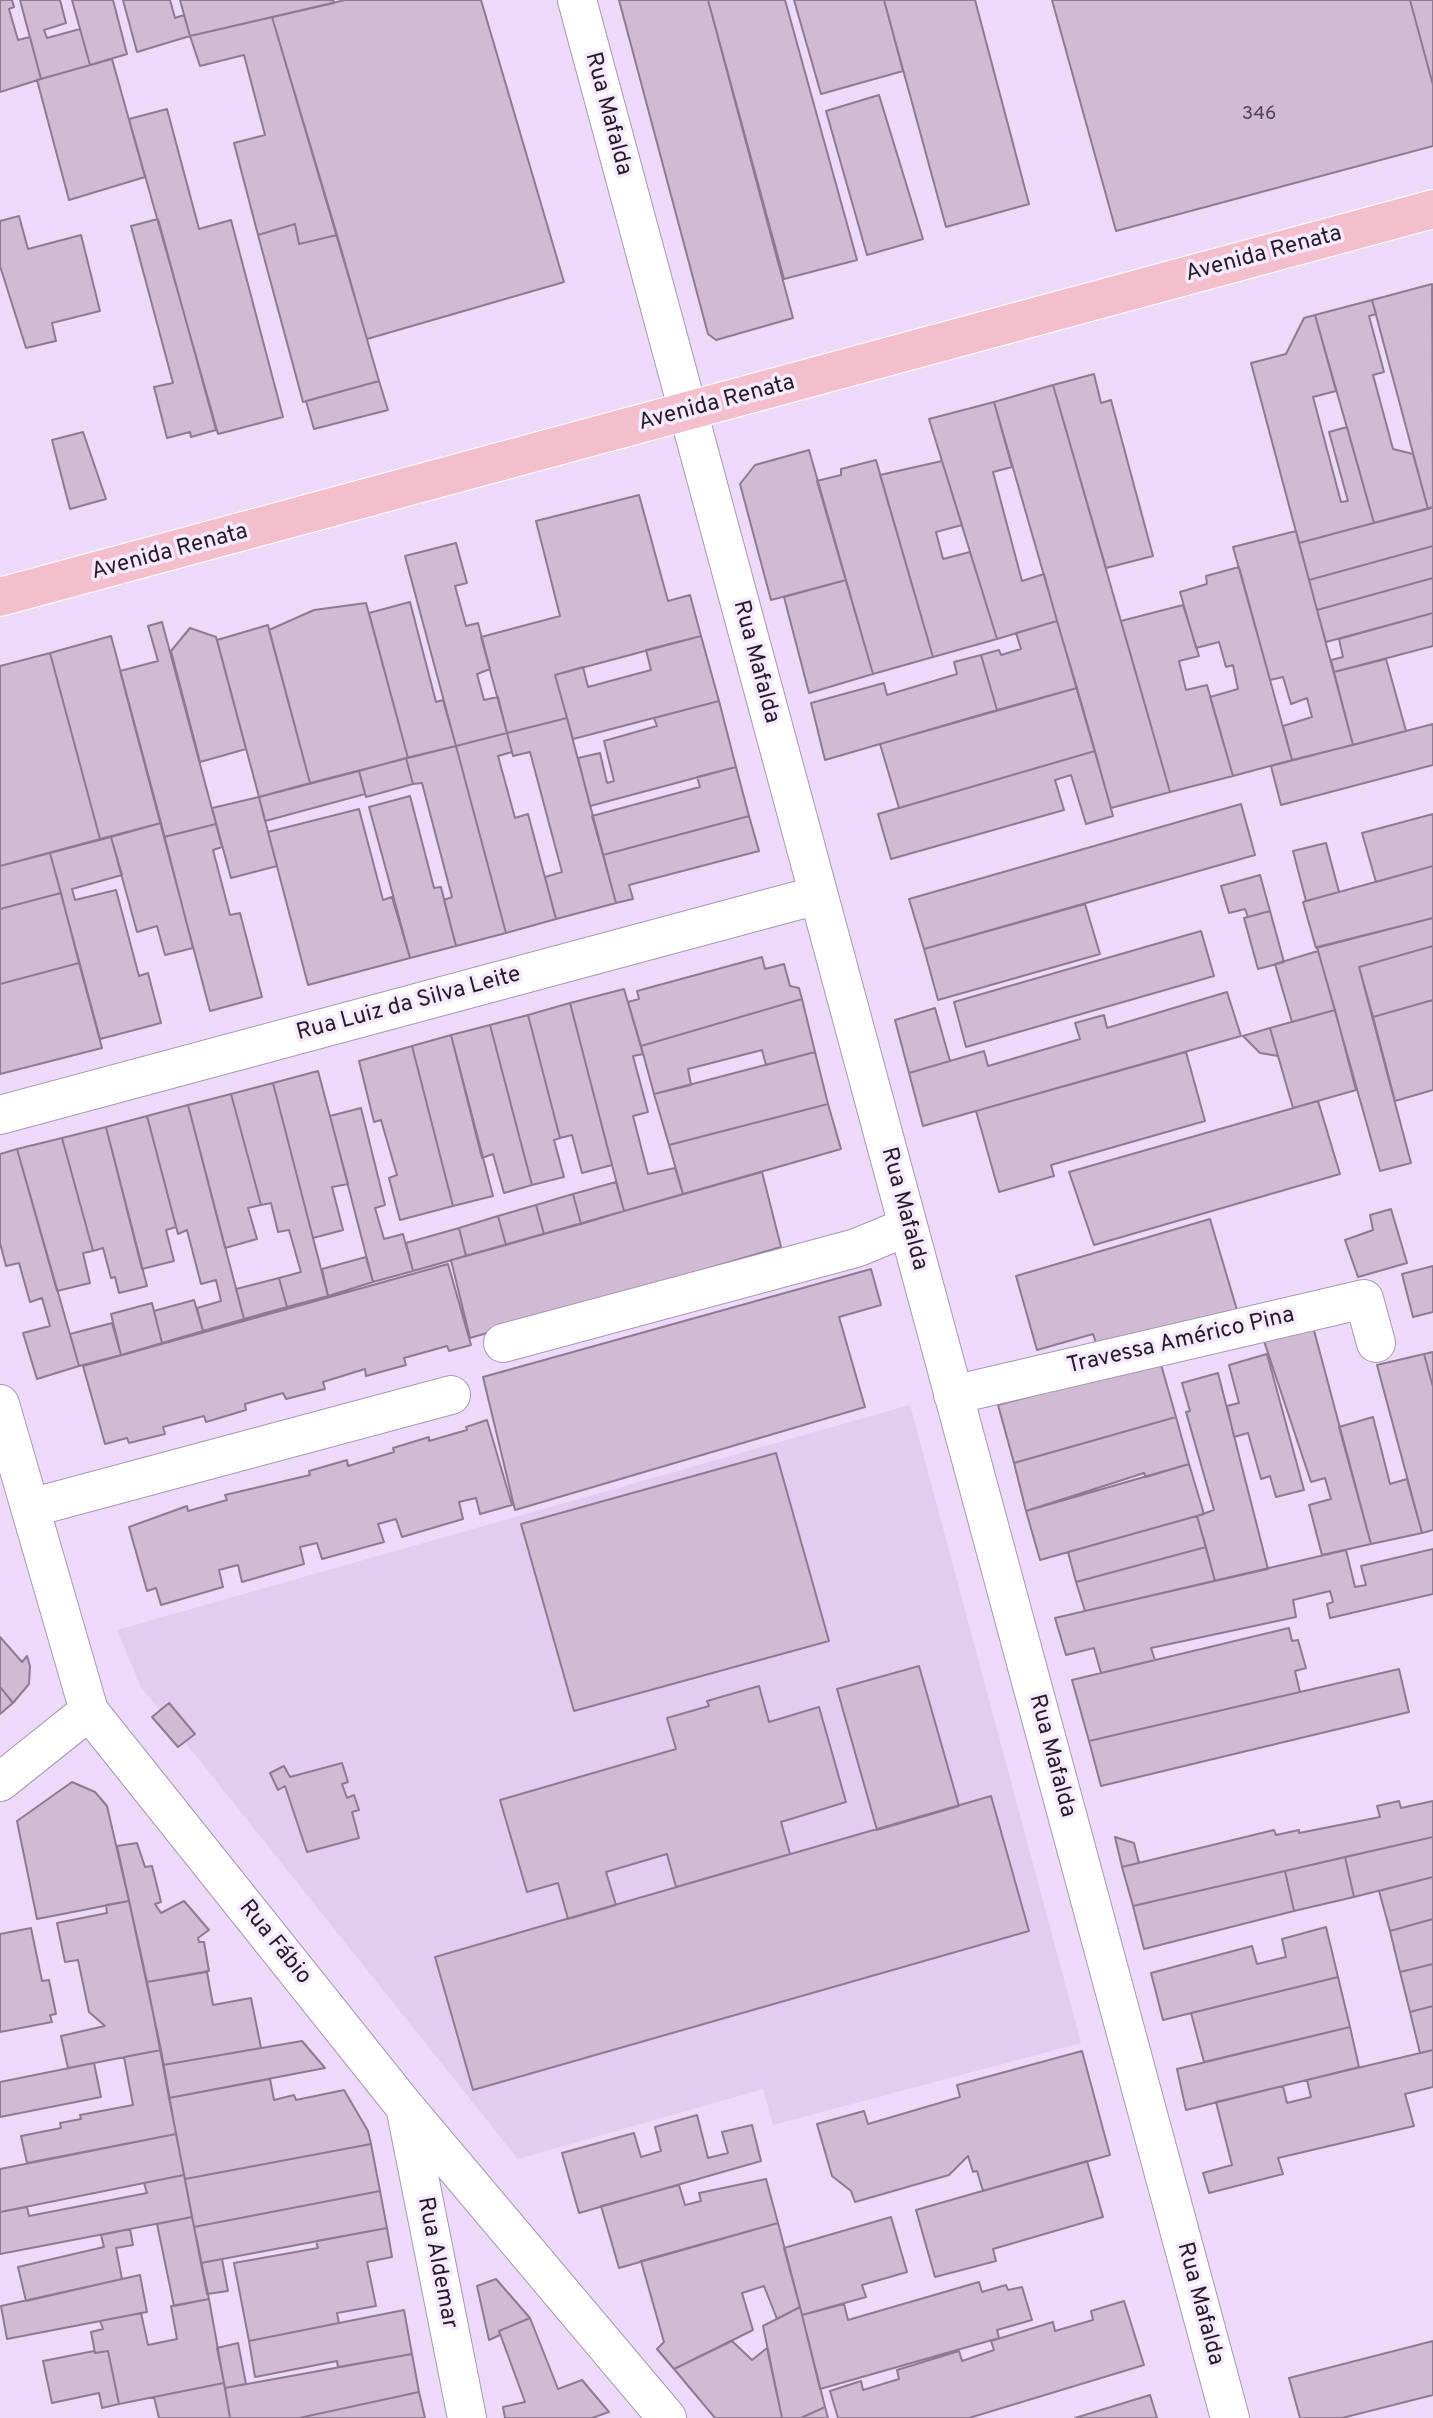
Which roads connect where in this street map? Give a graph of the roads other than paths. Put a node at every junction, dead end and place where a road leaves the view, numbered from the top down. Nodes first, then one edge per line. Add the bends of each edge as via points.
1 (577, 0) edge
2 (1433, 209) edge
3 (687, 411) junction
4 (0, 597) edge
5 (818, 895) junction
6 (0, 1115) edge
7 (907, 1227) junction
8 (503, 1343) dead end
9 (1376, 1343) dead end
10 (451, 1395) dead end
11 (953, 1395) junction
12 (0, 1404) edge
13 (30, 1508) junction
14 (89, 1711) junction
15 (0, 1782) edge
16 (405, 2107) junction
17 (467, 2418) edge
18 (667, 2418) edge
19 (1230, 2418) edge

1 - 3 street, Rua Mafalda
2 - 3 main road, Avenida Renata
3 - 4 main road, Avenida Renata
3 - 5 street, Rua Mafalda
5 - 6 street, Rua Luiz da Silva Leite
5 - 7 street, Rua Mafalda
7 - 8 street via 856,1248
7 - 11 street, Rua Mafalda
9 - 11 street, Travessa Américo Pina via 1364,1299
10 - 13 street
11 - 19 street, Rua Mafalda
12 - 13 street, Rua Fábio
13 - 14 street, Rua Fábio
14 - 15 street
14 - 16 street, Rua Fábio
16 - 17 street, Rua Aldemar
16 - 18 street, Rua Fábio

